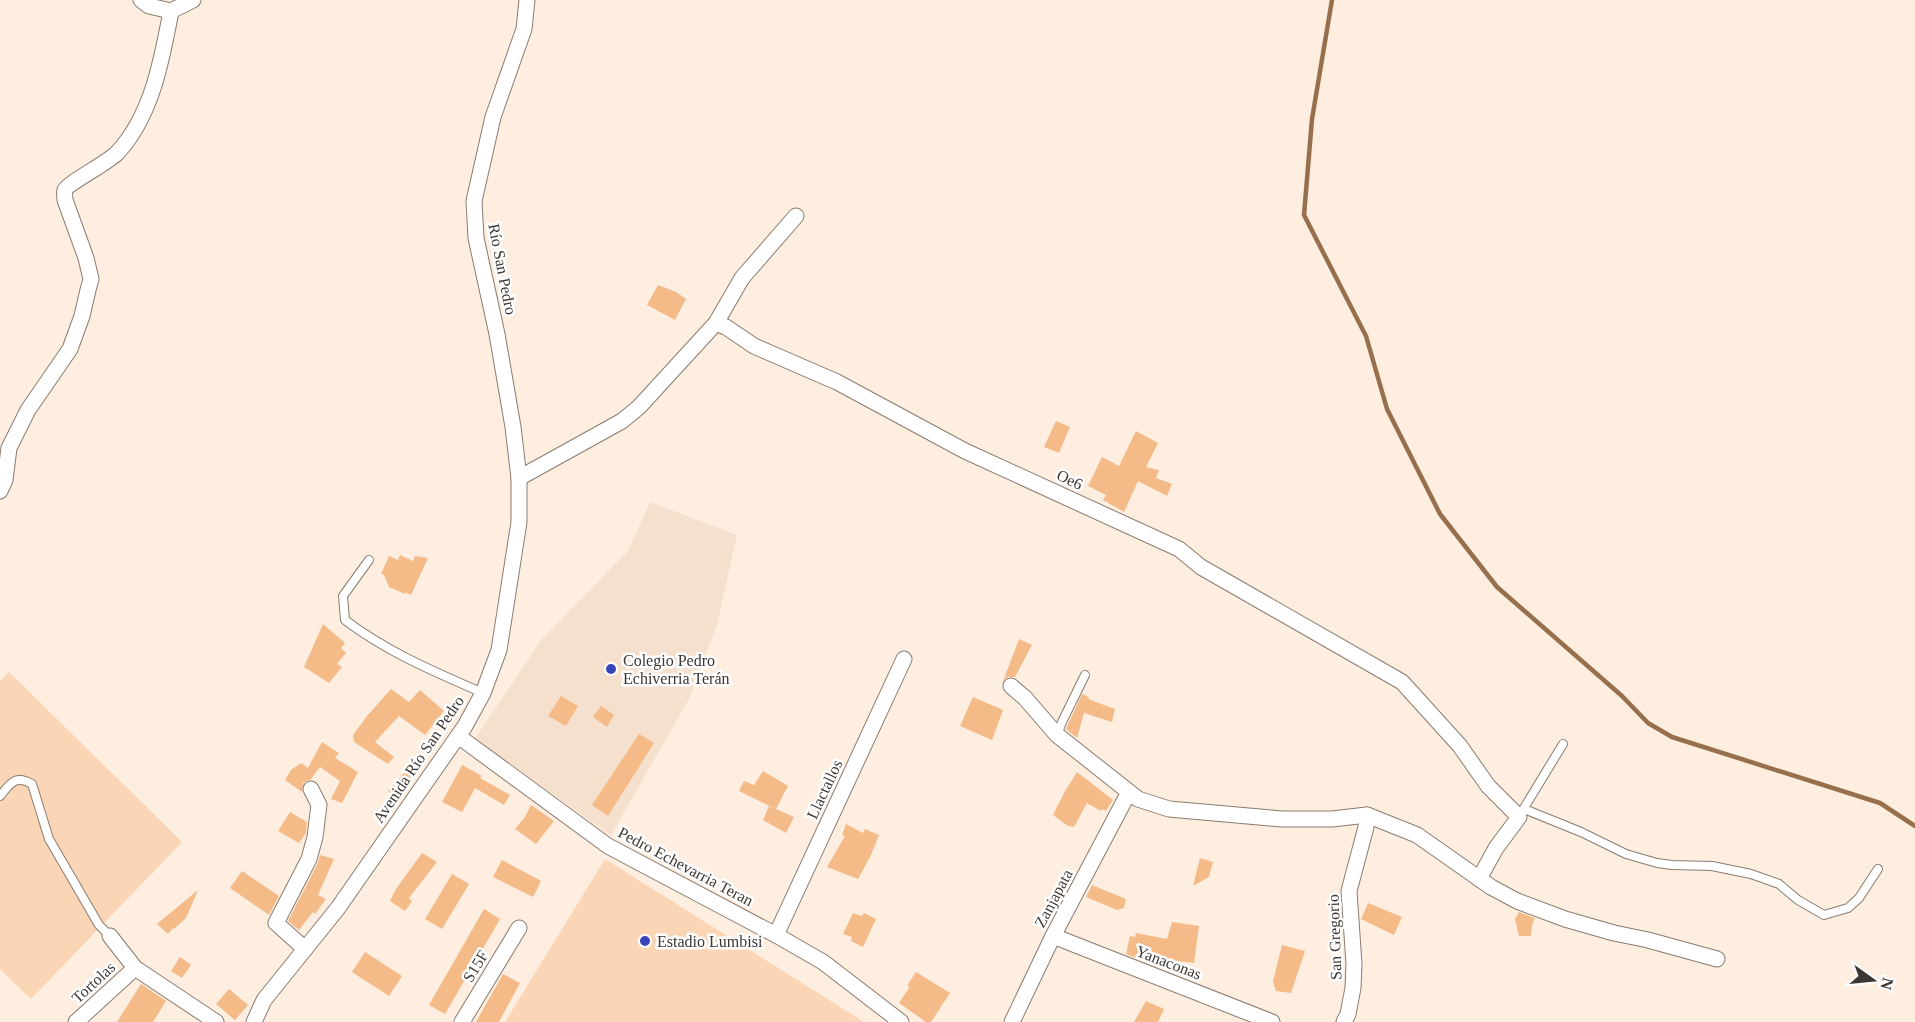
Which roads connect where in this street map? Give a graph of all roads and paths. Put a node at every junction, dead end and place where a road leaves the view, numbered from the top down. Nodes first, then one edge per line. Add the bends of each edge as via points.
1 (141, 0) edge
2 (193, 0) edge
3 (527, 0) edge
4 (171, 11) junction
5 (796, 216) dead end
6 (716, 323) junction
7 (519, 478) junction
8 (0, 491) edge
9 (369, 560) dead end
10 (904, 659) dead end
11 (1085, 675) dead end
12 (1011, 686) dead end
13 (483, 693) junction
14 (1057, 735) junction
15 (458, 736) junction
16 (1563, 744) dead end
17 (311, 789) dead end
18 (1129, 792) junction
19 (0, 796) edge
20 (1521, 813) junction
21 (1367, 815) junction
22 (1878, 869) dead end
23 (1479, 879) junction
24 (519, 928) dead end
25 (776, 935) junction
26 (110, 936) joint
27 (1053, 936) junction
28 (306, 949) junction
29 (1717, 959) dead end
30 (135, 968) junction
31 (76, 1022) edge
32 (216, 1022) edge
33 (254, 1022) edge
34 (462, 1022) edge
35 (901, 1022) edge
36 (1012, 1022) edge
37 (1272, 1022) edge
38 (1344, 1022) edge

1 - 4 street
2 - 4 street
3 - 7 street, Río San Pedro via 524,29 493,117 474,201 476,238 497,334
4 - 8 street via 160,66 137,129 116,154 65,190 86,258 88,290 70,349 28,410 9,448
5 - 6 street via 742,278
6 - 7 street via 622,421
6 - 20 street, Oe6 via 754,346 837,382 965,451 1179,549 1201,567 1402,682 1460,746 1488,786
7 - 13 street, Avenida Río San Pedro via 519,522 499,650
9 - 13 lane via 343,596 345,620 404,657
10 - 25 street, Llactallos
11 - 14 lane
12 - 14 street
13 - 15 street, Avenida Río San Pedro
14 - 18 street
15 - 25 street, Pedro Echevarria Teran via 608,846
15 - 28 street, Avenida Río San Pedro
16 - 20 lane
17 - 28 street via 319,806 315,837 309,859 276,923
18 - 21 street via 1169,809 1220,814 1282,819
18 - 27 street, Zanjapata
19 - 26 lane via 13,781 25,779 32,784 49,839 99,925
20 - 22 lane via 1581,832 1647,860 1751,874 1779,884 1824,915 1848,909
20 - 23 street
21 - 23 street via 1417,835
21 - 38 street, San Gregorio via 1349,891 1354,964 1353,988
23 - 29 street via 1517,901 1565,919
24 - 34 street, S15F
25 - 35 street, Pedro Echevarria Teran via 824,962
26 - 30 street
27 - 36 street, Zanjapata
27 - 37 street, Yanaconas
28 - 33 street, Avenida Río San Pedro via 264,1000
30 - 31 street, Tortolas
30 - 32 street

